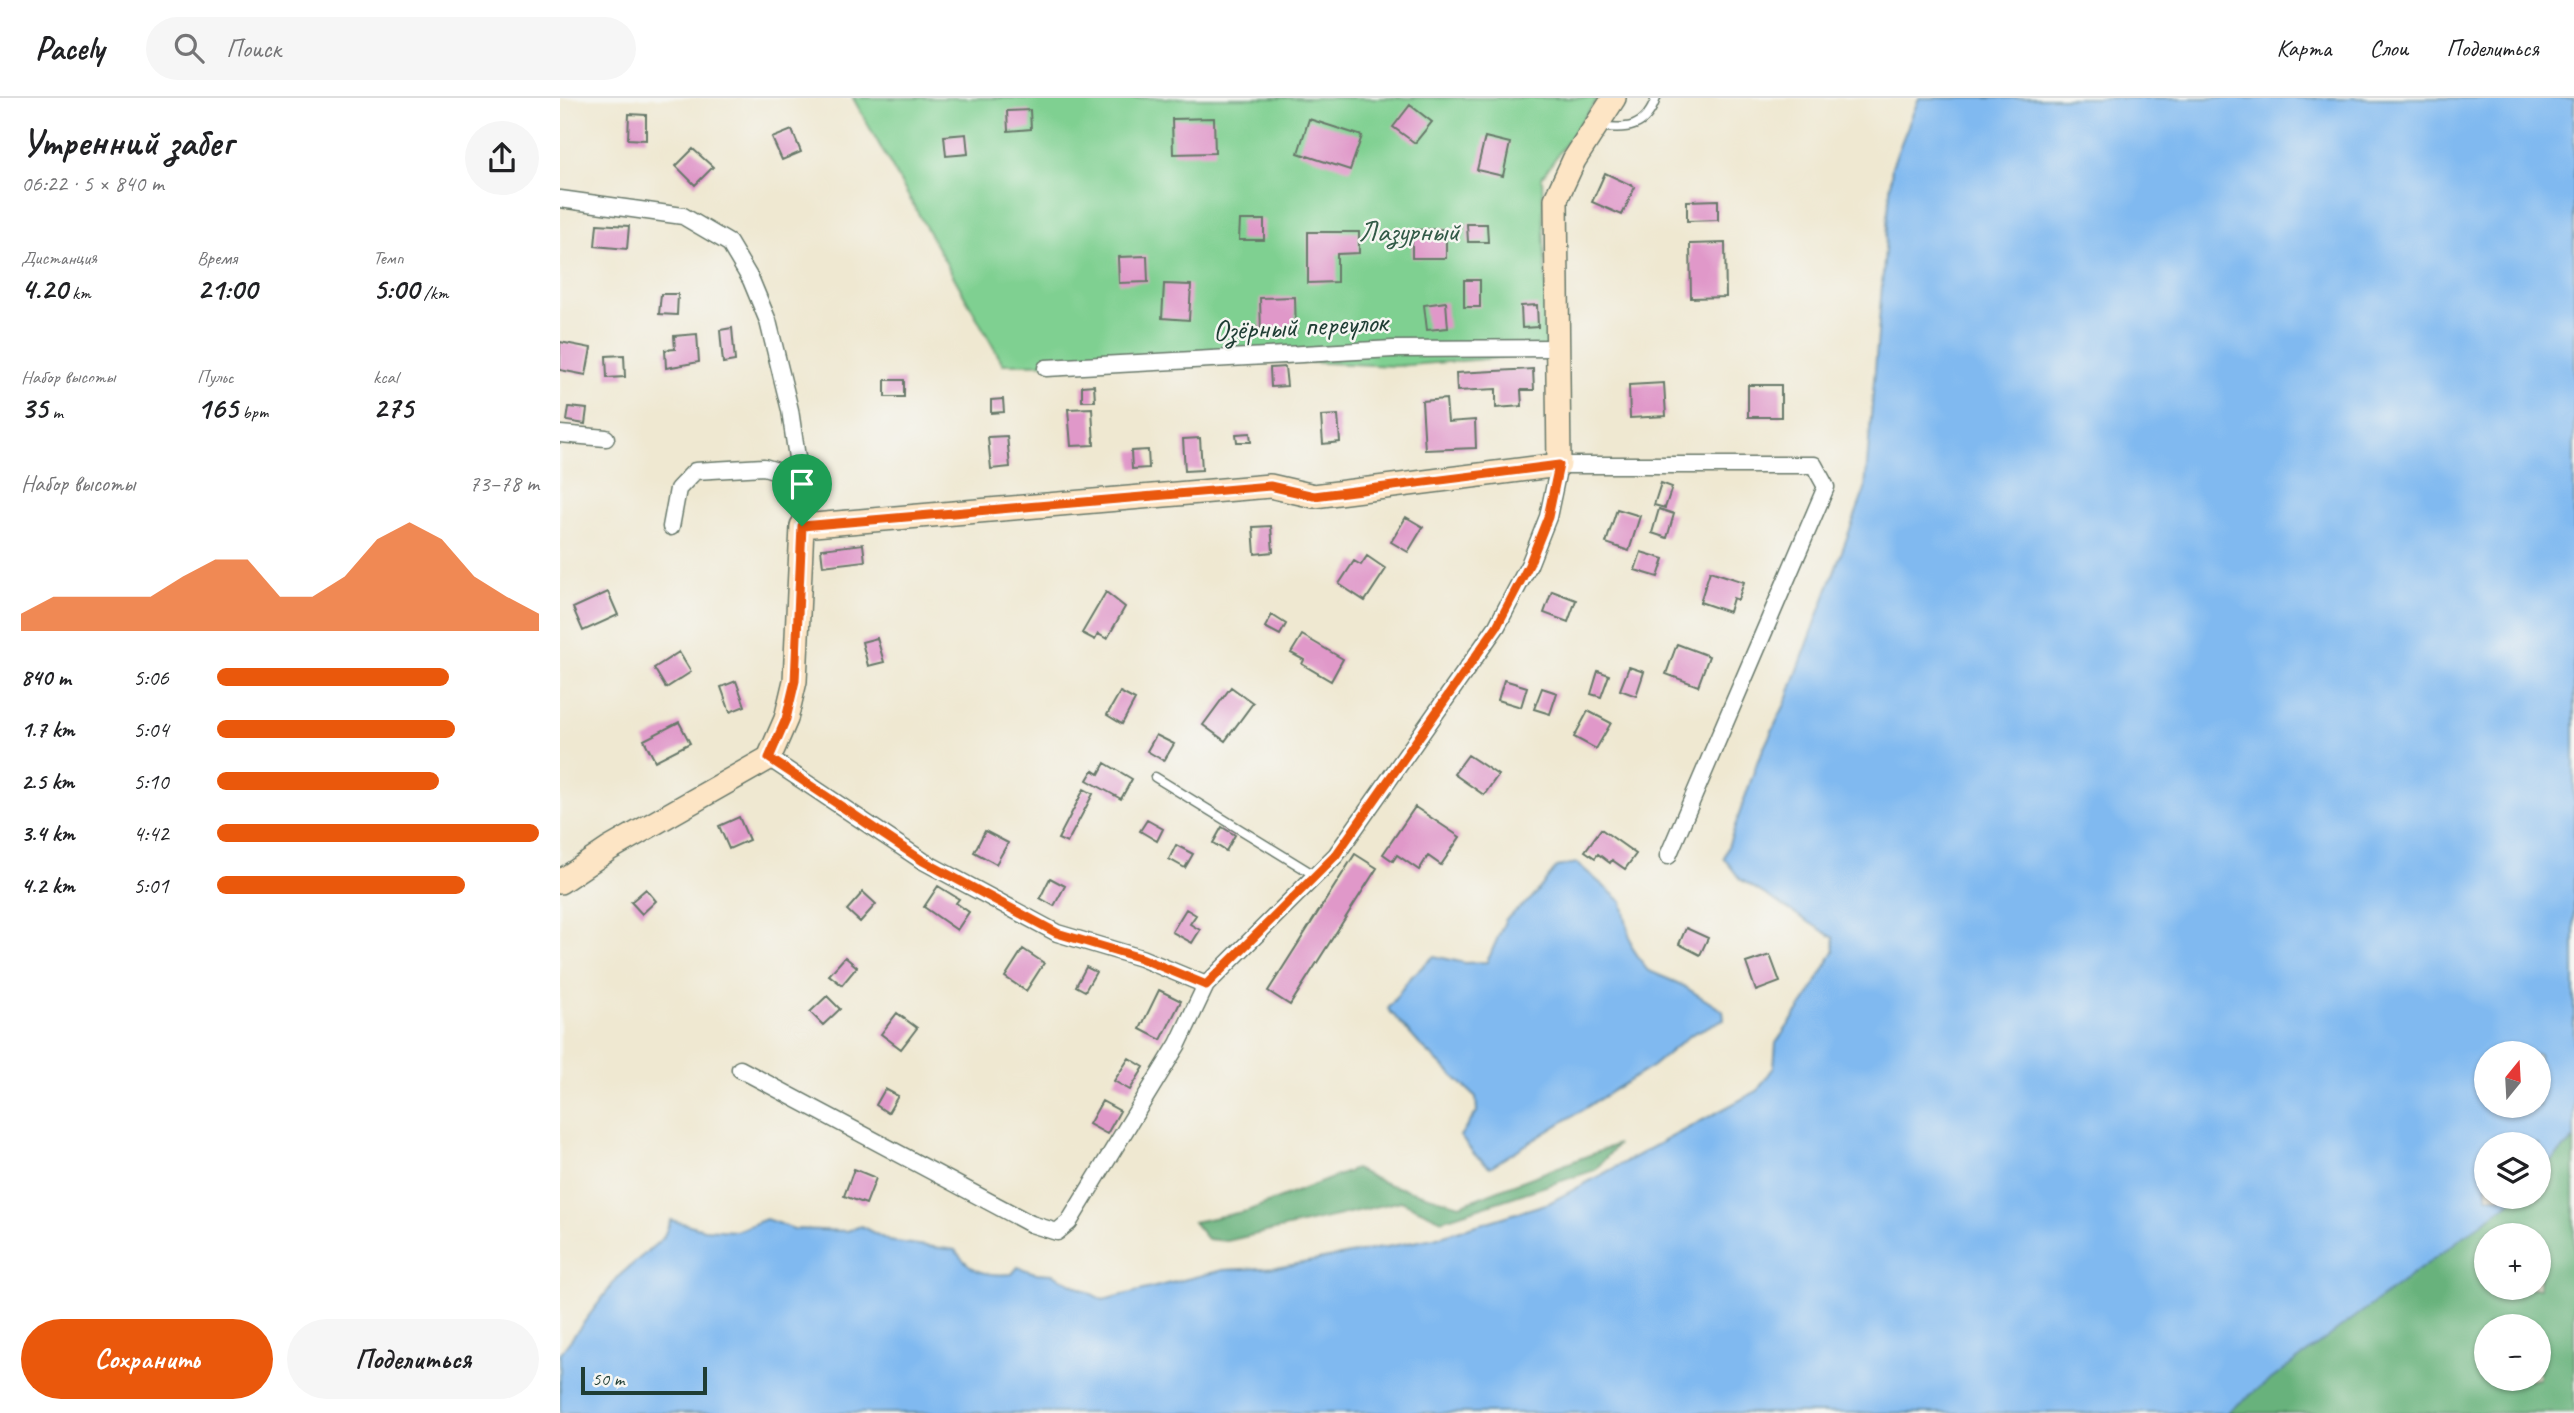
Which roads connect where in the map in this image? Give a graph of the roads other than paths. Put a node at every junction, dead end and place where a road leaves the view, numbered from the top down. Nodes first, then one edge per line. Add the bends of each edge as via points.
1 (1614, 98) edge
2 (1656, 98) edge
3 (1595, 125) junction
4 (560, 199) edge
5 (1556, 348) junction
6 (1046, 368) dead end
7 (560, 434) edge
8 (606, 438) dead end
9 (1559, 465) junction
10 (800, 478) junction
11 (802, 526) junction
12 (671, 527) dead end
13 (769, 758) junction
14 (1155, 777) dead end
15 (1668, 856) dead end
16 (1316, 876) junction
17 (560, 882) edge
18 (1206, 985) junction
19 (740, 1069) dead end

1 - 3 street
2 - 3 lane via 1642,121 1626,130
3 - 5 street via 1556,200
4 - 10 street via 683,216 729,243 768,321 790,410
5 - 6 street, Озёрный переулок via 1393,349
5 - 9 street
7 - 8 street
9 - 11 street via 1314,496 1270,486
9 - 15 street via 1814,465 1826,487
9 - 16 street via 1548,517 1497,626 1336,855
10 - 11 street
10 - 12 street via 764,467 695,471 678,489
11 - 13 street via 795,681 786,719
13 - 17 street
13 - 18 street via 923,861 1057,933 1141,958
14 - 16 lane
16 - 18 street
18 - 19 street via 1178,1044 1069,1222 1057,1232 1031,1224

